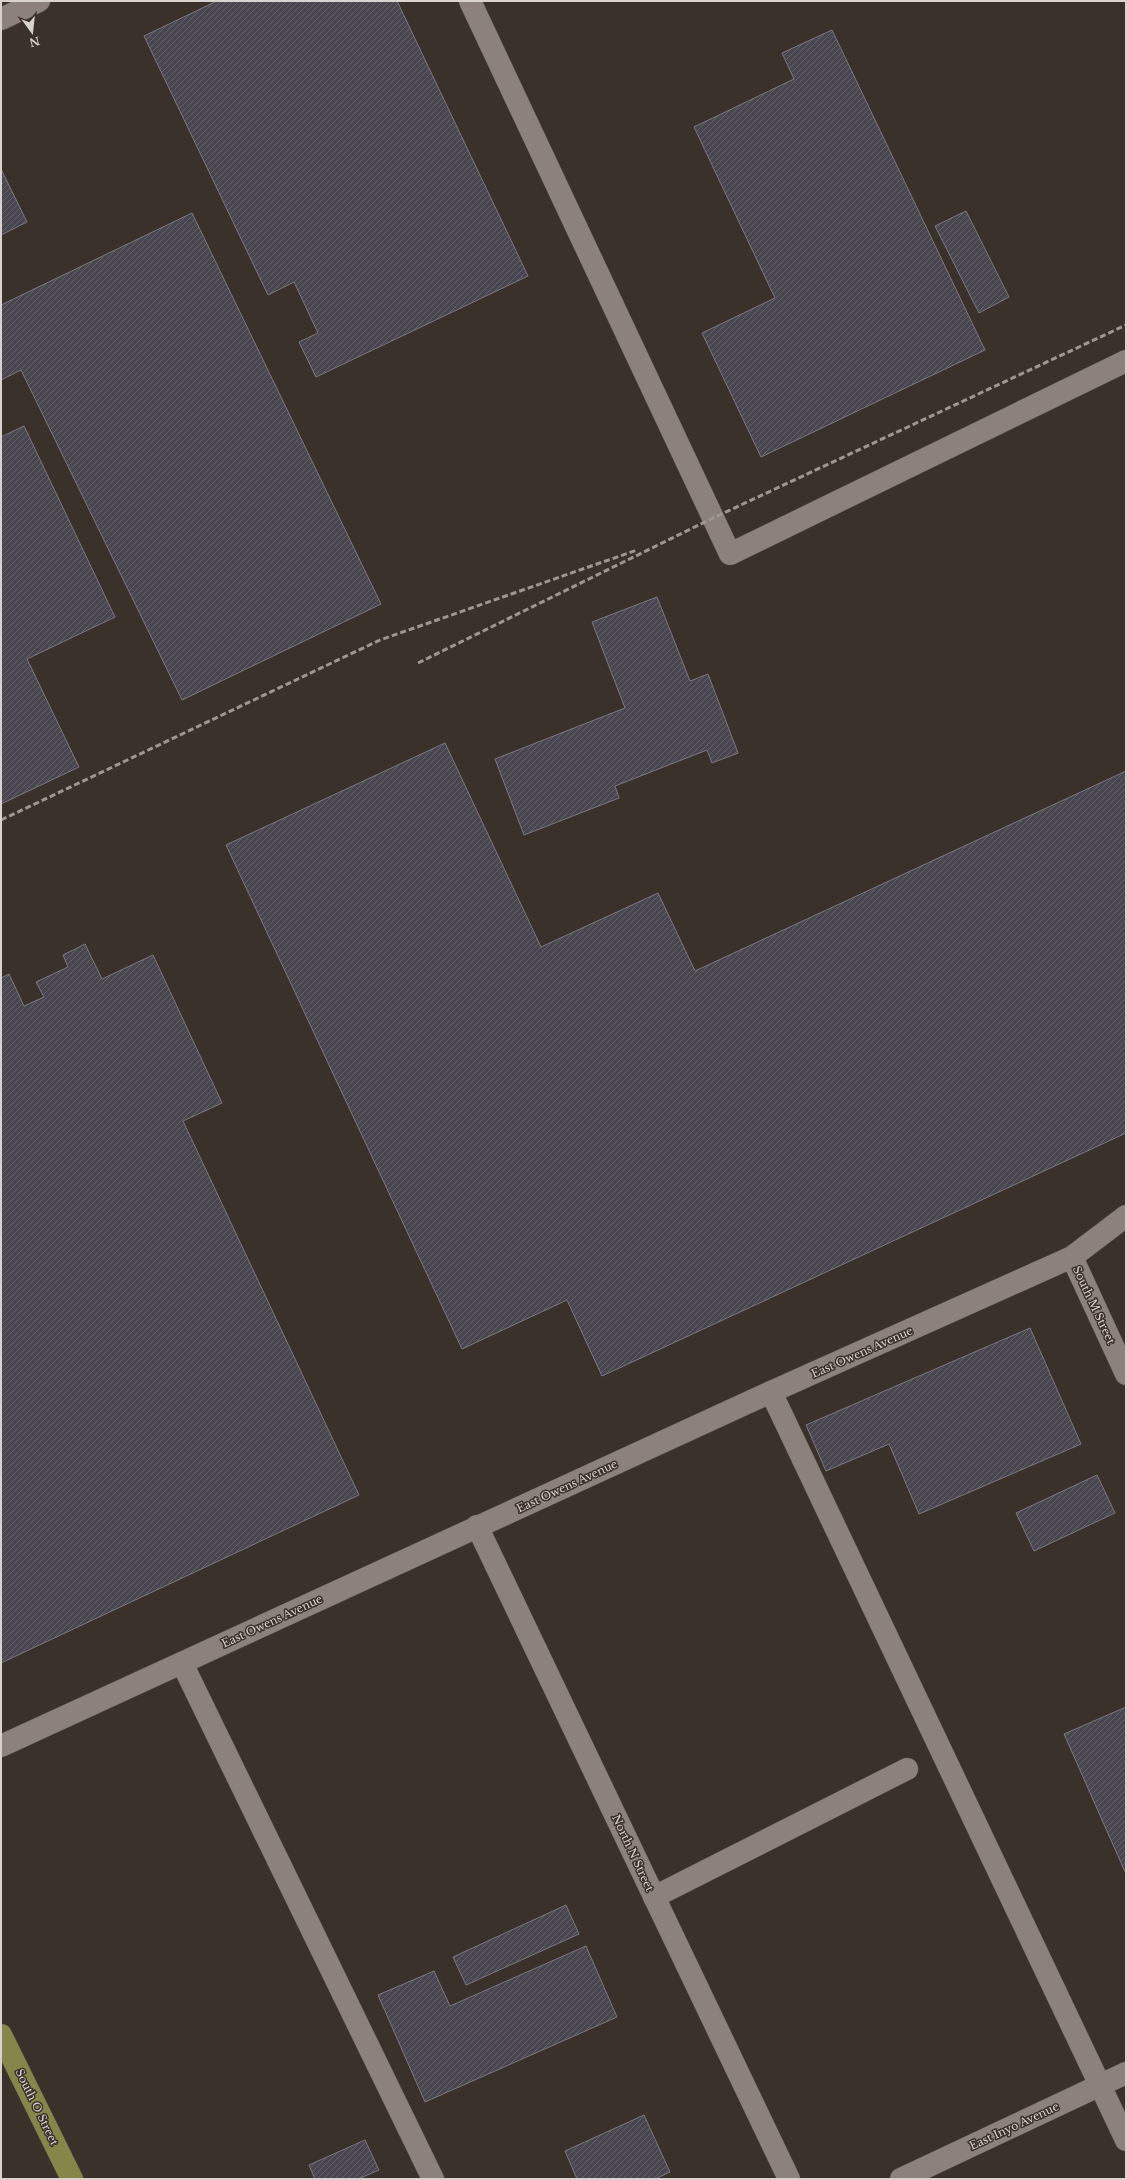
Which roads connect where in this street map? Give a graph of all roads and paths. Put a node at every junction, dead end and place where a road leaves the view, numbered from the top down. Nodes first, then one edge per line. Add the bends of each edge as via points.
1 (39, 1) edge
2 (470, 1) edge
3 (1, 19) edge
4 (1126, 360) edge
5 (1126, 1216) edge
6 (1072, 1257) junction
7 (1126, 1374) edge
8 (771, 1392) junction
9 (477, 1526) junction
10 (182, 1663) junction
11 (1, 1746) edge
12 (907, 1769) dead end
13 (654, 1897) junction
14 (1, 2035) edge
15 (1126, 2073) edge
16 (1101, 2085) junction
17 (1126, 2140) edge
18 (72, 2179) edge
19 (433, 2179) edge
20 (789, 2179) edge
21 (901, 2179) edge

1 - 3 street
2 - 4 street via 730,554
5 - 6 street, East Owens Avenue
6 - 7 street, South M Street
6 - 8 street, East Owens Avenue
8 - 9 street, East Owens Avenue
8 - 16 street
9 - 10 street, East Owens Avenue
9 - 13 street, North N Street
10 - 11 street, East Owens Avenue
10 - 19 street
12 - 13 street
13 - 20 street, North N Street
14 - 18 main road, South O Street
15 - 16 street, East Inyo Avenue
16 - 17 street
16 - 21 street, East Inyo Avenue

